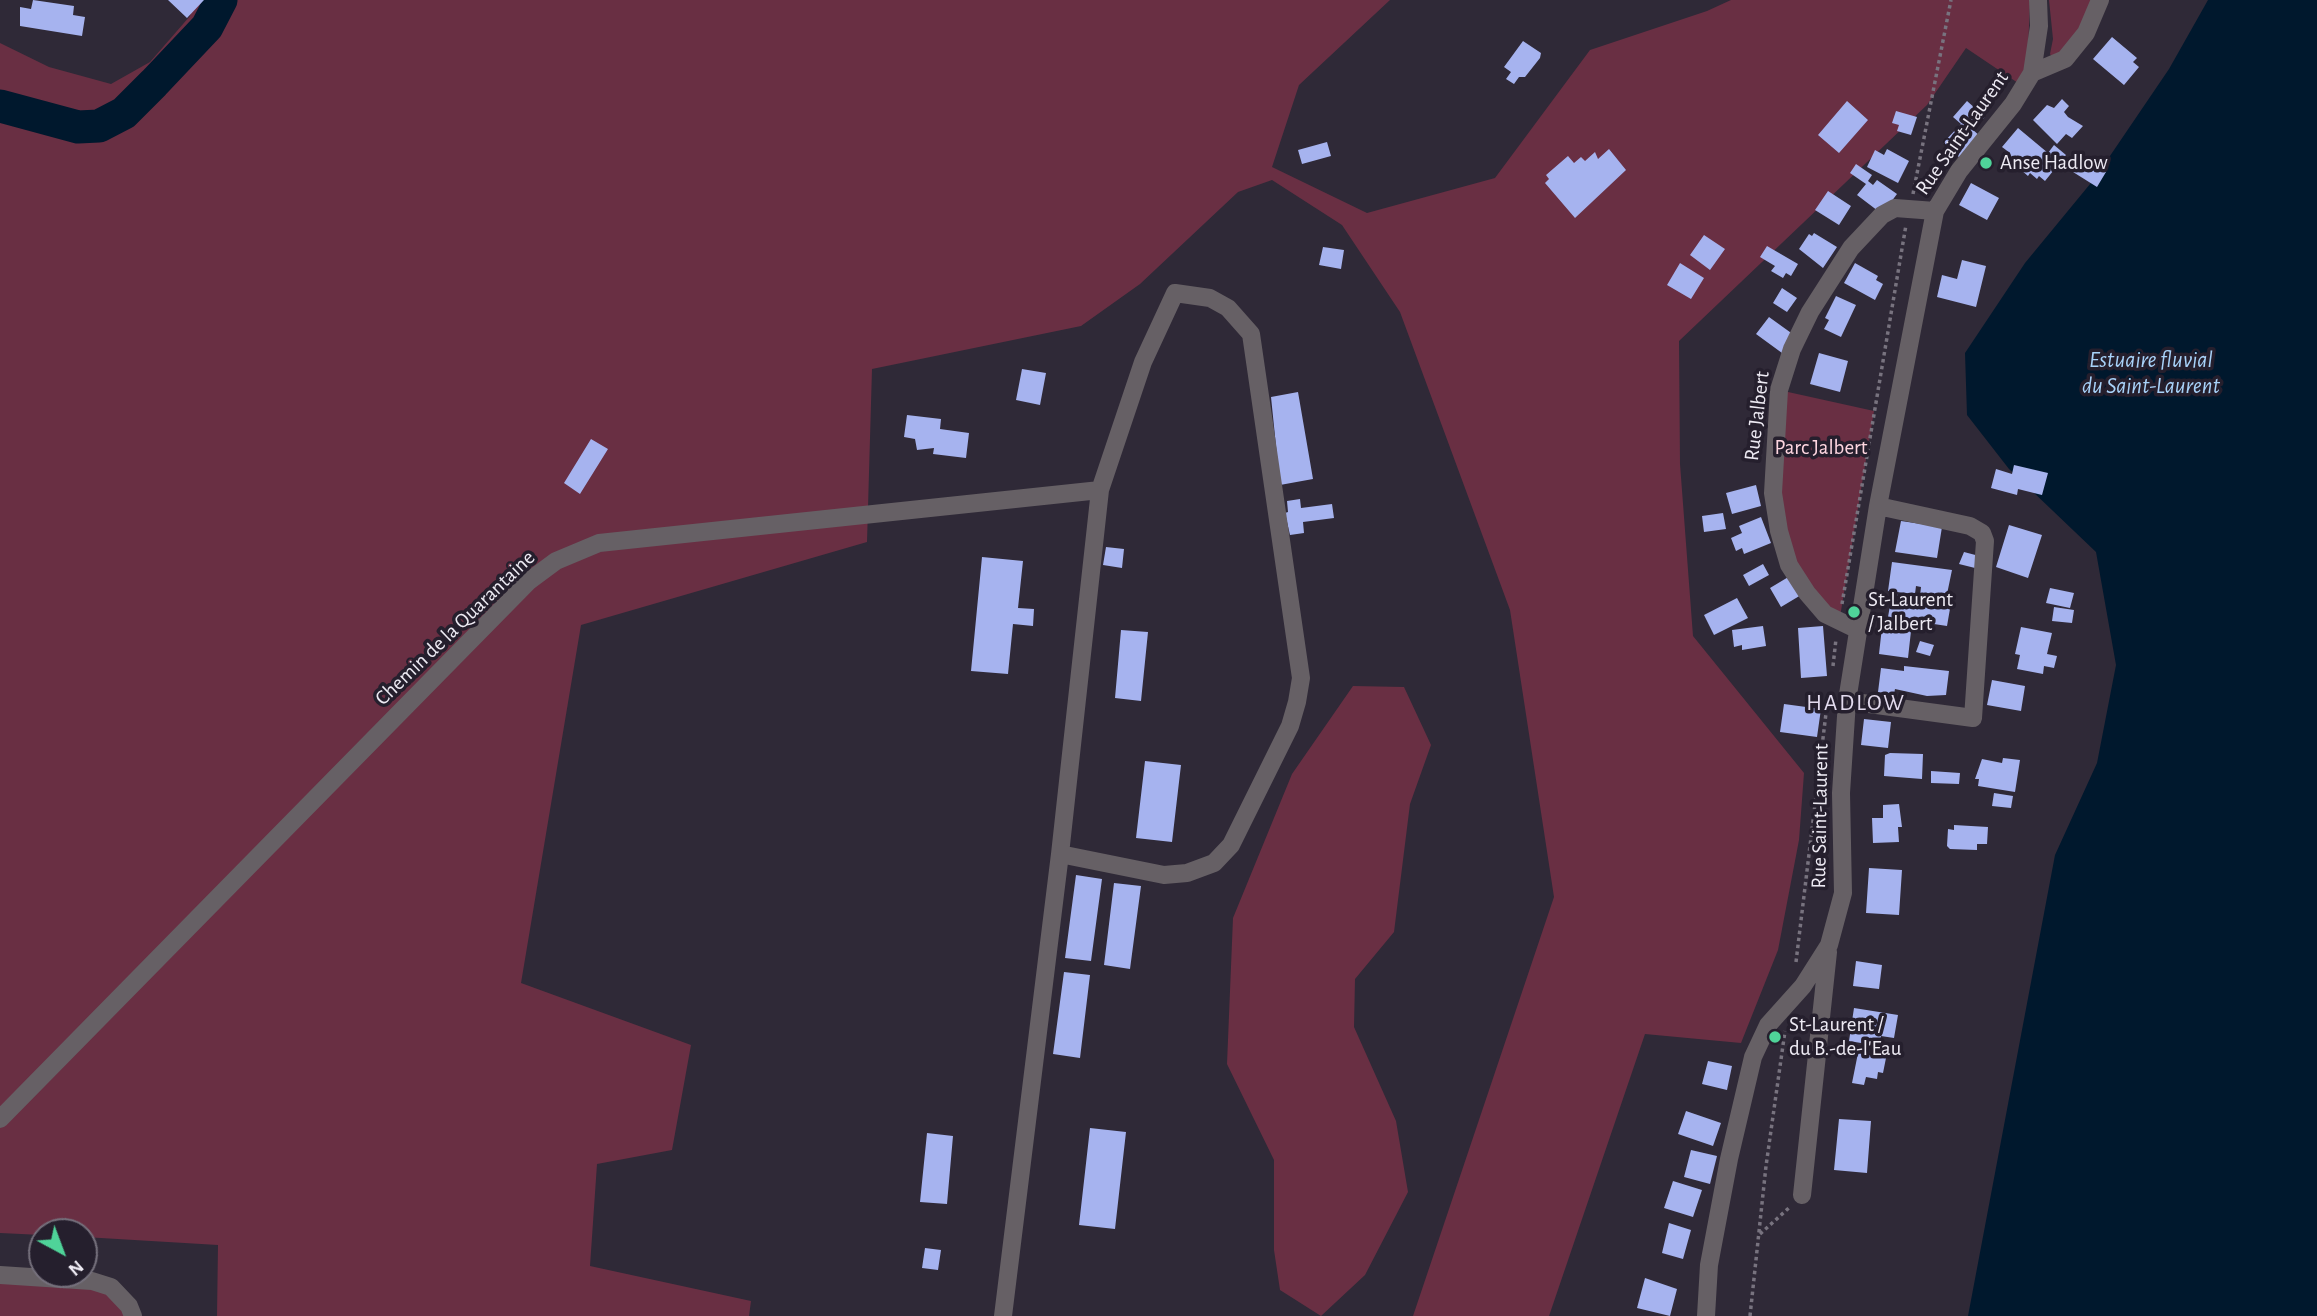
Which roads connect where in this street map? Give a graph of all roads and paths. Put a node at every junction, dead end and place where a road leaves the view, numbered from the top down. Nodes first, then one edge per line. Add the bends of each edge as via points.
1 (2038, 0) edge
2 (2100, 0) edge
3 (2032, 73) junction
4 (1934, 211) junction
5 (1100, 490) junction
6 (1878, 506) junction
7 (1858, 630) junction
8 (1847, 701) junction
9 (1060, 854) junction
10 (1829, 945) junction
11 (0, 1119) edge
12 (1802, 1195) joint
13 (1759, 1235) dead end
14 (0, 1275) edge
15 (133, 1316) edge
16 (1003, 1316) edge
17 (1706, 1316) edge

1 - 3 street, Rue Saint-Laurent
2 - 3 street, Rue Saint-Laurent via 2086,33 2065,59
3 - 4 street, Rue Saint-Laurent
4 - 6 street, Rue Saint-Laurent
4 - 7 street, Rue Jalbert via 1895,208 1882,215 1851,248 1810,312 1779,390 1773,494 1789,565 1825,614
5 - 9 street
5 - 9 street via 1143,362 1175,293 1210,298 1228,309 1251,334 1257,367 1301,678 1290,726 1231,845 1214,863 1164,875
5 - 11 street, Chemin de la Quarantaine via 599,543 556,561 529,581
6 - 7 street, Rue Saint-Laurent
6 - 8 street via 1970,526 1982,533 1973,718
7 - 8 street, Rue Saint-Laurent
8 - 10 street, Rue Saint-Laurent via 1840,793 1844,880
9 - 16 street
10 - 12 street
10 - 17 street, Rue Saint-Laurent via 1803,986 1768,1025 1753,1057 1709,1265
12 - 13 path
14 - 15 street via 92,1281 111,1287

